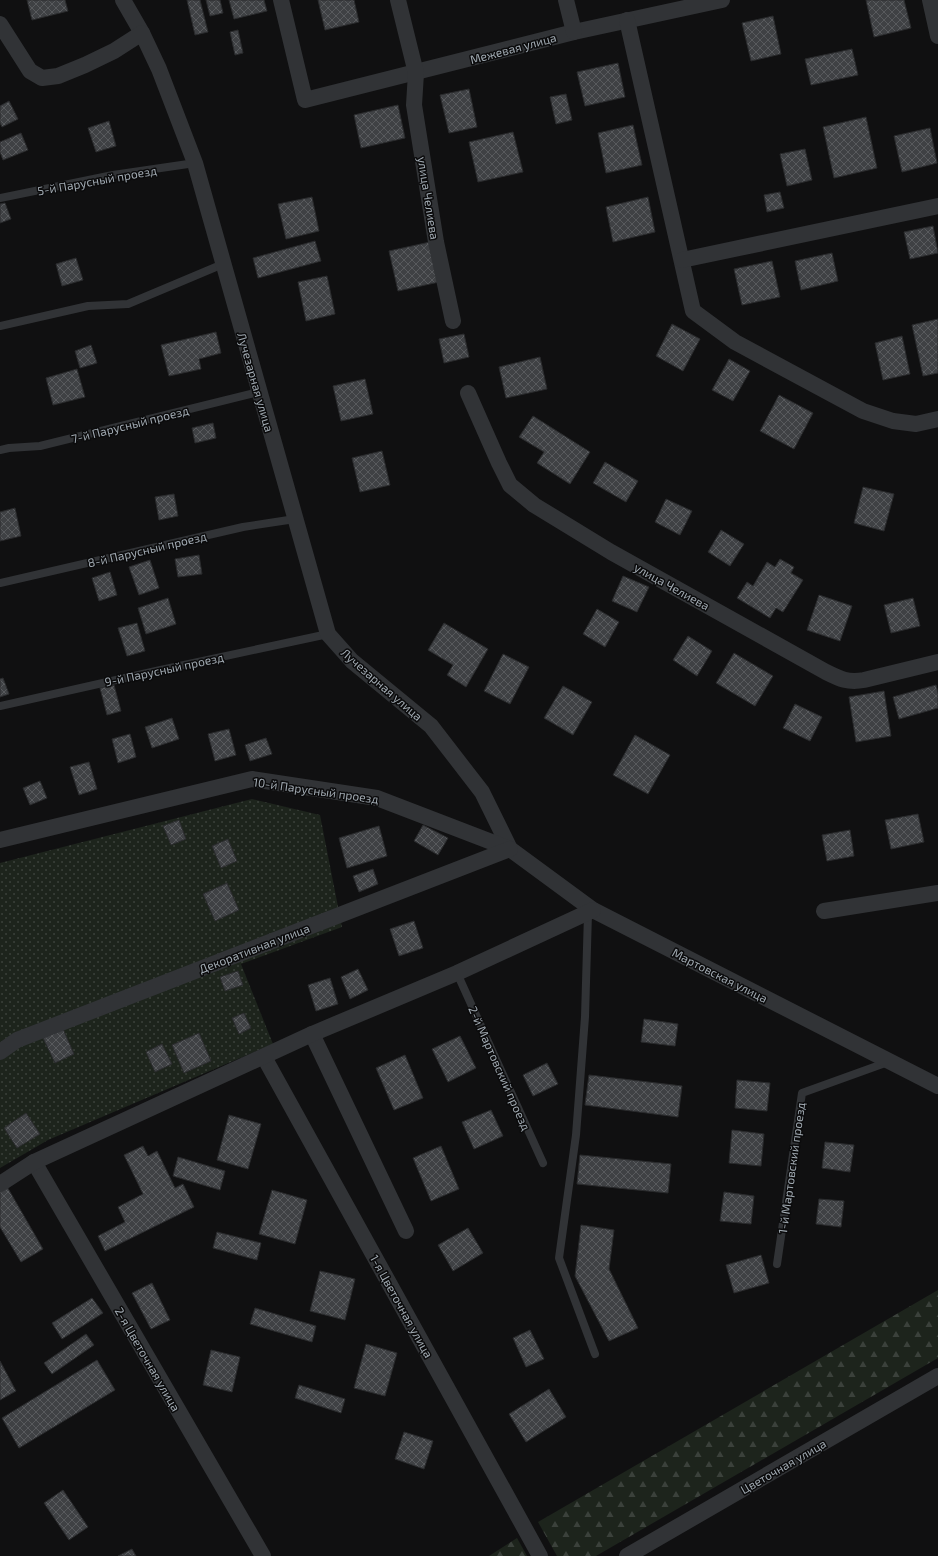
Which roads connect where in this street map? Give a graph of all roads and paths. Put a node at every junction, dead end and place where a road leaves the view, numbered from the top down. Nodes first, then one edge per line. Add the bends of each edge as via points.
1 (123, 0) edge
2 (281, 0) edge
3 (398, 0) edge
4 (566, 0) edge
5 (722, 0) edge
6 (930, 0) edge
7 (627, 20) junction
8 (0, 24) edge
9 (574, 32) junction
10 (142, 34) junction
11 (938, 36) edge
12 (416, 73) junction
13 (195, 163) junction
14 (0, 198) edge
15 (938, 206) edge
16 (682, 260) junction
17 (223, 264) junction
18 (453, 321) dead end
19 (0, 326) edge
20 (259, 392) junction
21 (468, 393) dead end
22 (938, 419) edge
23 (0, 450) edge
24 (295, 519) junction
25 (0, 583) edge
26 (328, 634) junction
27 (938, 662) edge
28 (0, 706) edge
29 (0, 840) edge
30 (510, 849) junction
31 (938, 893) edge
32 (824, 911) dead end
33 (590, 912) junction
34 (457, 973) junction
35 (312, 1034) junction
36 (0, 1052) edge
37 (264, 1057) junction
38 (889, 1062) junction
39 (938, 1086) edge
40 (34, 1162) junction
41 (543, 1163) dead end
42 (0, 1184) edge
43 (406, 1231) dead end
44 (777, 1264) dead end
45 (595, 1354) dead end
46 (938, 1376) edge
47 (263, 1556) edge
48 (540, 1556) edge
49 (627, 1556) edge

1 - 10 street, Лучезарная улица
2 - 12 street, Межевая улица via 304,100
3 - 12 street, улица Челиева
4 - 9 street
5 - 7 street, Межевая улица
6 - 11 street
7 - 9 street, Межевая улица
7 - 16 street
8 - 10 street via 30,71 42,78 58,76 85,65
9 - 12 street, Межевая улица
10 - 13 street, Лучезарная улица
12 - 18 street, улица Челиева via 414,105 436,242
13 - 14 lane, 5-й Парусный проезд via 113,175
13 - 17 street, Лучезарная улица
15 - 16 street
16 - 22 street via 693,312 735,342 863,411 893,421 916,424
17 - 19 lane via 128,304 88,306
17 - 20 street, Лучезарная улица
20 - 23 lane, 7-й Парусный проезд via 40,446
20 - 24 street, Лучезарная улица
21 - 27 street, улица Челиева via 510,485 534,505 611,552 843,680 854,682
24 - 25 lane, 8-й Парусный проезд via 243,527
24 - 26 street, Лучезарная улица
26 - 28 lane, 9-й Парусный проезд
26 - 30 street, Лучезарная улица via 352,661 430,726 482,792
29 - 30 street, 10-й Парусный проезд via 252,779 377,798
30 - 33 street, Мартовская улица
30 - 36 street, Декоративная улица via 17,1040
31 - 32 street
33 - 34 street
33 - 38 street, Мартовская улица
33 - 45 lane via 576,1136 559,1258
34 - 35 street
34 - 41 lane, 2-й Мартовский проезд
35 - 37 street
35 - 43 street
37 - 40 street
37 - 48 street, 1-я Цветочная улица
38 - 39 street, Мартовская улица
38 - 44 lane, 1-й Мартовский проезд via 802,1093
40 - 42 street
40 - 47 street, 2-я Цветочная улица
46 - 49 street, Цветочная улица

